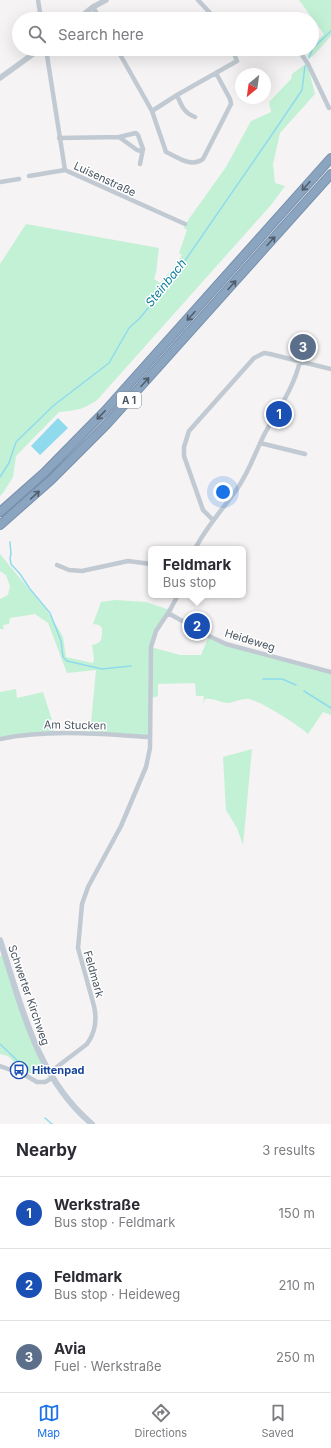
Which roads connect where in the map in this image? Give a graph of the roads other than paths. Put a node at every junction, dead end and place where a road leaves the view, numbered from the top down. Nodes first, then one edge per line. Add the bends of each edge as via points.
1 (38, 0) edge
2 (106, 0) edge
3 (198, 0) edge
4 (93, 7) junction
5 (40, 12) edge
6 (87, 12) edge
7 (96, 12) edge
8 (209, 12) edge
9 (30, 56) edge
10 (47, 56) edge
11 (121, 56) edge
12 (235, 56) edge
13 (303, 56) edge
14 (216, 73) junction
15 (0, 78) edge
16 (177, 95) junction
17 (329, 108) dead end
18 (152, 111) junction
19 (195, 118) dead end
20 (119, 137) junction
21 (60, 138) junction
22 (143, 149) junction
23 (331, 158) edge
24 (140, 164) dead end
25 (65, 170) junction
26 (331, 174) edge
27 (29, 176) dead end
28 (19, 178) dead end
29 (0, 182) edge
30 (184, 224) dead end
31 (300, 361) junction
32 (331, 369) edge
33 (260, 443) junction
34 (305, 454) dead end
35 (0, 512) edge
36 (213, 520) junction
37 (0, 525) edge
38 (197, 546) edge
39 (148, 564) edge
40 (57, 565) dead end
41 (176, 598) edge
42 (168, 613) junction
43 (331, 672) edge
44 (150, 737) junction
45 (0, 739) edge
46 (0, 940) edge
47 (0, 1066) edge
48 (50, 1075) junction
49 (92, 1124) edge

1 - 5 street
2 - 4 street
3 - 8 street
4 - 6 street
4 - 7 street
9 - 15 street
10 - 21 street, Luisenstraße
11 - 18 street
12 - 14 street via 237,61
13 - 17 street
14 - 16 street
14 - 18 street via 231,104 203,159 199,162 192,164 166,152
16 - 18 street
16 - 19 street via 185,111
20 - 21 street
20 - 22 street via 137,150
20 - 22 street via 136,132
21 - 25 street, Luisenstraße
22 - 24 street
23 -> 35 highway, A 1 via 105,411 44,473
25 - 27 street
25 - 30 street, Luisenstraße
37 -> 26 highway, A 1 via 51,480 107,424
28 - 29 street
31 - 32 street
31 - 33 street via 289,390
31 - 36 street via 264,353 254,358 189,432 184,456 202,510
33 - 34 street
33 - 36 street via 242,481
36 - 38 street
39 - 40 street via 128,561 82,571 69,570
41 - 42 street, Feldmark
42 - 43 street, Heideweg via 226,644
42 - 44 street, Feldmark via 156,631 151,647
44 - 45 street, Am Stucken via 54,733
44 - 48 street, Feldmark via 150,753 146,767 121,826 88,887 82,904 78,948 96,1016 92,1034 87,1044
46 - 48 main road, Schwerter Kirchweg via 35,1046
47 - 48 street via 37,1082 45,1082
48 - 49 main road, Schwerter Kirchweg via 76,1109

